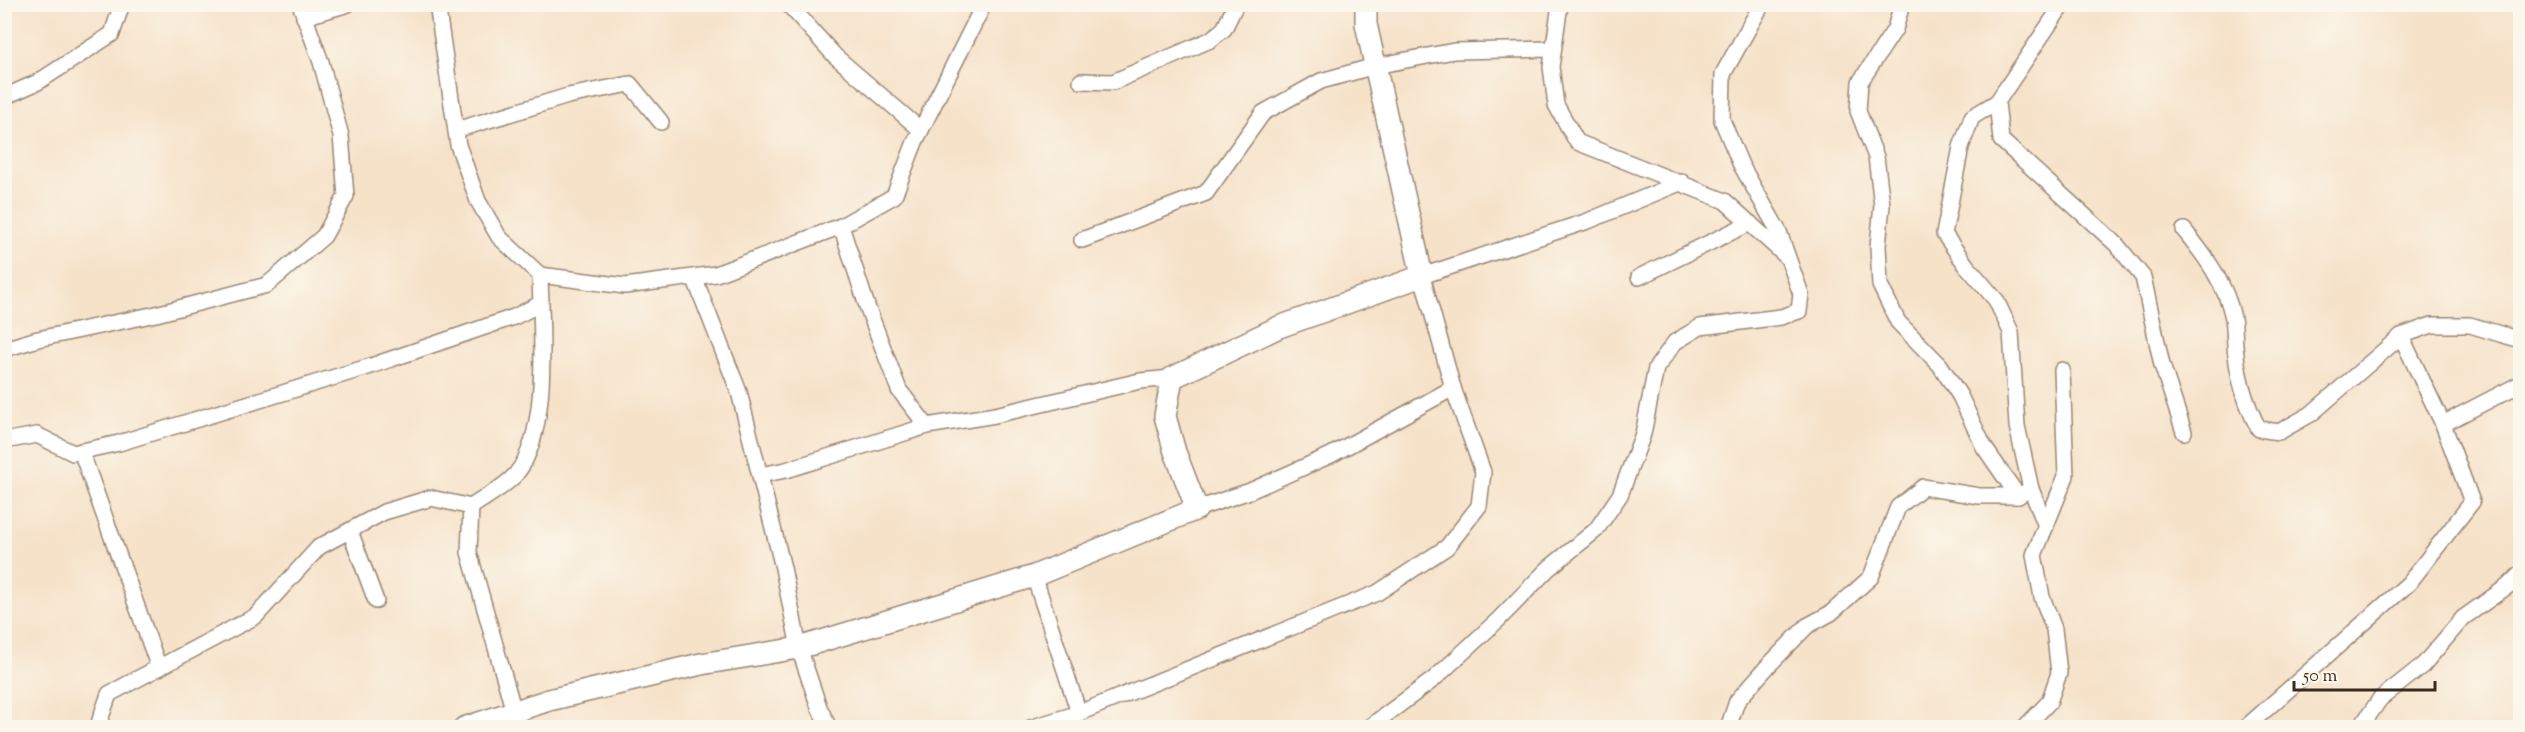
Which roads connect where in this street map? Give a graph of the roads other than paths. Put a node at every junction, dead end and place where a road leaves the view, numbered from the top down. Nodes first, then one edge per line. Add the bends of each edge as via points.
1 (122, 4) edge
2 (348, 4) edge
3 (436, 4) edge
4 (788, 4) edge
5 (984, 4) edge
6 (1236, 4) edge
7 (1366, 4) edge
8 (1560, 4) edge
9 (1762, 4) edge
10 (1902, 4) edge
11 (2063, 4) edge
12 (302, 11) edge
13 (1553, 49) junction
14 (1375, 66) junction
15 (1081, 81) dead end
16 (4, 97) edge
17 (1997, 102) junction
18 (661, 122) dead end
19 (456, 130) junction
20 (921, 130) junction
21 (1682, 182) junction
22 (1750, 223) junction
23 (841, 226) junction
24 (2184, 230) dead end
25 (1082, 240) dead end
26 (1788, 258) junction
27 (540, 275) junction
28 (1422, 276) junction
29 (694, 277) junction
30 (1639, 277) dead end
31 (540, 304) junction
32 (2400, 336) junction
33 (2520, 340) edge
34 (4, 349) edge
35 (2062, 370) dead end
36 (1172, 378) junction
37 (2520, 384) edge
38 (1454, 388) junction
39 (2443, 424) junction
40 (927, 426) junction
41 (2184, 432) dead end
42 (4, 441) edge
43 (81, 451) junction
44 (760, 475) junction
45 (2025, 492) junction
46 (471, 507) junction
47 (1197, 509) junction
48 (2046, 526) junction
49 (350, 531) junction
50 (2520, 574) edge
51 (1034, 576) junction
52 (376, 602) dead end
53 (799, 648) junction
54 (159, 668) junction
55 (513, 712) junction
56 (1079, 713) junction
57 (99, 728) edge
58 (464, 728) edge
59 (829, 728) edge
60 (1030, 728) edge
61 (1368, 728) edge
62 (1728, 728) edge
63 (2024, 728) edge
64 (2244, 728) edge
65 (2360, 728) edge

1 - 16 street via 112,34 38,82
2 - 12 street
3 - 19 street
4 - 20 street via 835,56
5 - 20 street
6 - 15 street via 1224,29 1210,40 1113,82
7 - 14 street
8 - 13 street
9 - 26 street via 1723,74 1722,120 1741,165 1779,232
10 - 45 street via 1895,28 1860,82 1859,92 1858,111 1876,158 1882,205 1880,285 1898,322 1940,365 1960,396 1984,447
11 - 17 street
12 - 34 street via 341,136 346,196 324,236 267,285
13 - 14 street via 1454,51
13 - 21 street via 1556,105 1577,142
14 - 25 street via 1321,81 1263,113 1206,193
14 - 28 street
17 - 41 street via 2001,140 2116,244 2143,277 2162,365
17 - 45 street via 1972,117 1961,147 1944,234 1996,300 2012,332
18 - 19 street via 630,84 568,96
19 - 27 street via 478,201 499,237
20 - 23 street via 894,196
21 - 22 street via 1725,201
21 - 28 street via 1588,221
22 - 26 street
22 - 30 street
23 - 29 street via 716,274
23 - 40 street via 899,390
24 - 32 street via 2209,260 2223,286 2233,318 2236,356 2249,410 2259,429 2279,432 2311,414
26 - 61 street via 1802,294 1799,311 1781,317 1700,327 1676,342 1656,368 1643,434 1620,495 1596,530 1548,568 1434,679
27 - 29 street via 625,286
27 - 31 street
28 - 36 street via 1279,327
28 - 38 street
29 - 44 street via 739,392
31 - 43 street via 514,318 368,367
31 - 46 street via 541,380 532,442 515,474
32 - 33 street via 2432,325 2470,325
32 - 39 street
35 - 48 street via 2066,476
36 - 40 street via 1140,381 995,415
36 - 47 street via 1165,416
37 - 39 street
38 - 47 street via 1331,455 1250,491
38 - 56 street via 1483,472 1479,506 1447,546 1377,593
39 - 64 street via 2472,502 2409,583
40 - 44 street
42 - 43 street via 37,435 73,453
43 - 54 street
44 - 53 street
45 - 48 street
45 - 62 street via 1979,496 1923,487 1898,507 1872,577 1831,613 1807,626 1768,666 1737,701
46 - 49 street via 431,498 384,513
46 - 55 street via 470,552
47 - 51 street
48 - 63 street via 2034,555 2042,597 2054,629 2059,673 2049,702
49 - 52 street
49 - 54 street via 319,547 256,616
50 - 65 street via 2463,618 2423,665 2380,699
51 - 53 street
51 - 56 street
53 - 55 street via 701,663
53 - 59 street
54 - 57 street via 110,694
55 - 58 street
56 - 60 street

